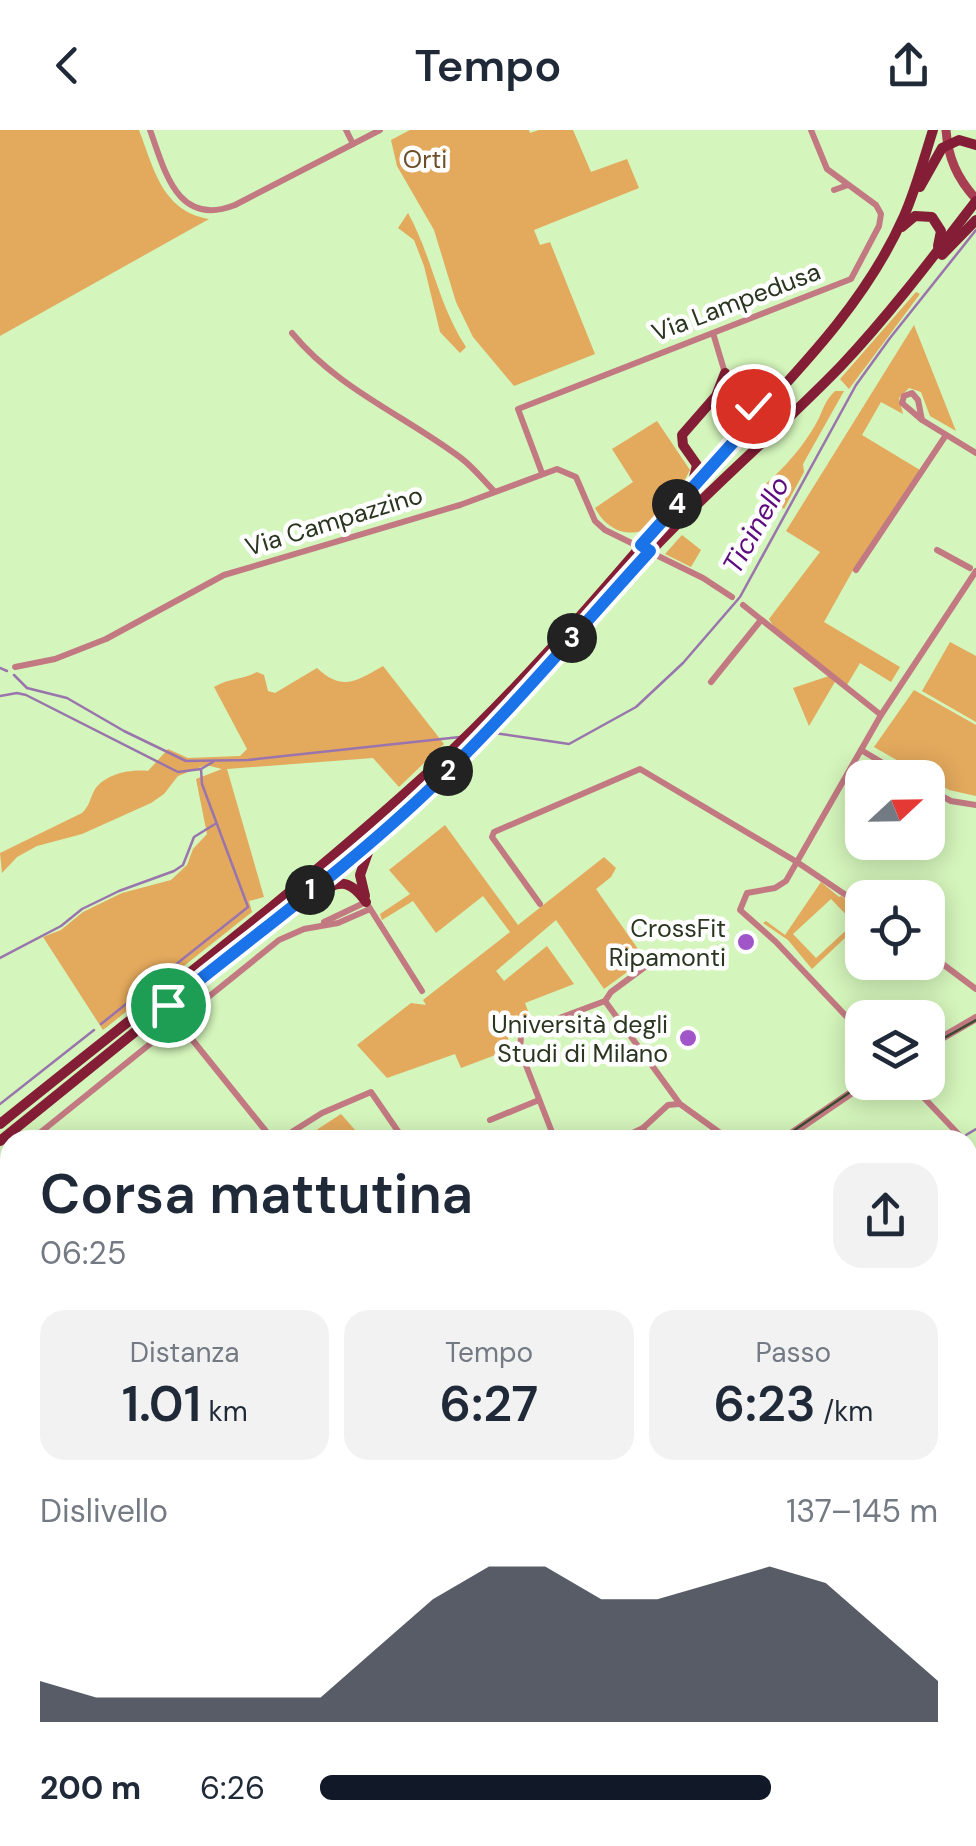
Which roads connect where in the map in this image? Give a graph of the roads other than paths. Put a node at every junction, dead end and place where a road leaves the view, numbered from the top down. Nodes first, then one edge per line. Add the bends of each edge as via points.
1 (150, 130) edge
2 (346, 130) edge
3 (380, 130) edge
4 (810, 130) edge
5 (933, 130) edge
6 (946, 130) edge
7 (972, 130) edge
8 (976, 143) edge
9 (353, 144) junction
10 (947, 144) junction
11 (849, 184) junction
12 (834, 190) dead end
13 (976, 200) edge
14 (905, 214) junction
15 (976, 220) edge
16 (891, 242) junction
17 (934, 256) junction
18 (925, 267) junction
19 (292, 332) dead end
20 (713, 333) junction
21 (725, 373) junction
22 (781, 389) junction
23 (922, 420) dead end
24 (946, 435) junction
25 (976, 453) edge
26 (542, 474) junction
27 (690, 489) junction
28 (494, 491) junction
29 (646, 548) junction
30 (938, 550) dead end
31 (856, 570) dead end
32 (973, 570) edge
33 (966, 584) junction
34 (976, 589) edge
35 (732, 597) dead end
36 (742, 605) dead end
37 (761, 620) junction
38 (14, 667) dead end
39 (711, 682) dead end
40 (881, 716) junction
41 (861, 750) junction
42 (878, 760) edge
43 (945, 798) edge
44 (976, 805) edge
45 (372, 840) junction
46 (797, 862) junction
47 (845, 894) edge
48 (540, 904) dead end
49 (368, 905) junction
50 (284, 911) junction
51 (653, 961) dead end
52 (945, 966) edge
53 (976, 989) edge
54 (422, 991) dead end
55 (604, 1001) junction
56 (845, 1015) edge
57 (976, 1018) edge
58 (178, 1022) junction
59 (945, 1036) edge
60 (845, 1097) edge
61 (539, 1100) junction
62 (926, 1100) edge
63 (680, 1104) junction
64 (490, 1120) dead end
65 (0, 1124) edge
66 (643, 1128) joint
67 (14, 1130) edge
68 (43, 1130) edge
69 (268, 1130) edge
70 (293, 1130) edge
71 (397, 1130) edge
72 (551, 1130) edge
73 (639, 1130) edge
74 (716, 1130) edge
75 (797, 1130) edge
76 (955, 1130) edge

1 - 9 street via 174,190 189,204 213,210
2 - 9 street
3 - 9 street
4 - 11 street, Via Lampedusa via 827,169
5 - 14 main road
6 - 10 main road
7 - 8 main road
8 - 10 main road
10 - 13 main road via 956,173
10 - 14 main road
11 - 12 street
11 - 20 street, Via Lampedusa via 882,214 852,279
13 - 17 main road
14 - 16 main road
15 - 18 main road
16 - 17 main road via 910,218 927,215 941,232
16 - 22 main road via 840,321
17 - 18 main road
18 - 29 main road via 840,366
19 - 28 street via 344,384 464,460
20 - 21 street
20 - 26 street, Via Lampedusa via 518,409
21 - 22 main road via 730,394 747,407
21 - 27 main road via 716,396 682,435 696,465
22 - 27 main road
23 - 24 street
24 - 25 street
24 - 31 street
26 - 28 street, Via Campazzino
26 - 29 street via 558,470 576,477 595,522
27 - 29 main road
28 - 38 street, Via Campazzino via 224,576 106,639
29 - 35 street
29 - 45 main road via 505,713
29 - 65 main road via 424,777
30 - 32 street
32 - 33 street
33 - 34 street
33 - 40 street
36 - 37 street
37 - 39 street
37 - 40 street
40 - 41 street
41 - 42 street
41 - 46 street
43 - 44 street
45 - 49 main road via 360,874
45 - 50 main road
46 - 47 street
46 - 48 street via 640,769 494,832
46 - 56 street via 782,885 747,893 741,914
49 - 50 main road via 356,888 338,883
49 - 54 street
49 - 58 street via 279,940
50 - 67 main road
51 - 55 street
52 - 53 street
55 - 61 street via 521,1035 519,1049
55 - 63 street
57 - 59 street
58 - 68 street
58 - 69 street
60 - 75 street
61 - 64 street
61 - 72 street
62 - 76 street
63 - 66 street via 668,1105
63 - 74 street
66 - 73 street
70 - 71 street via 370,1092

